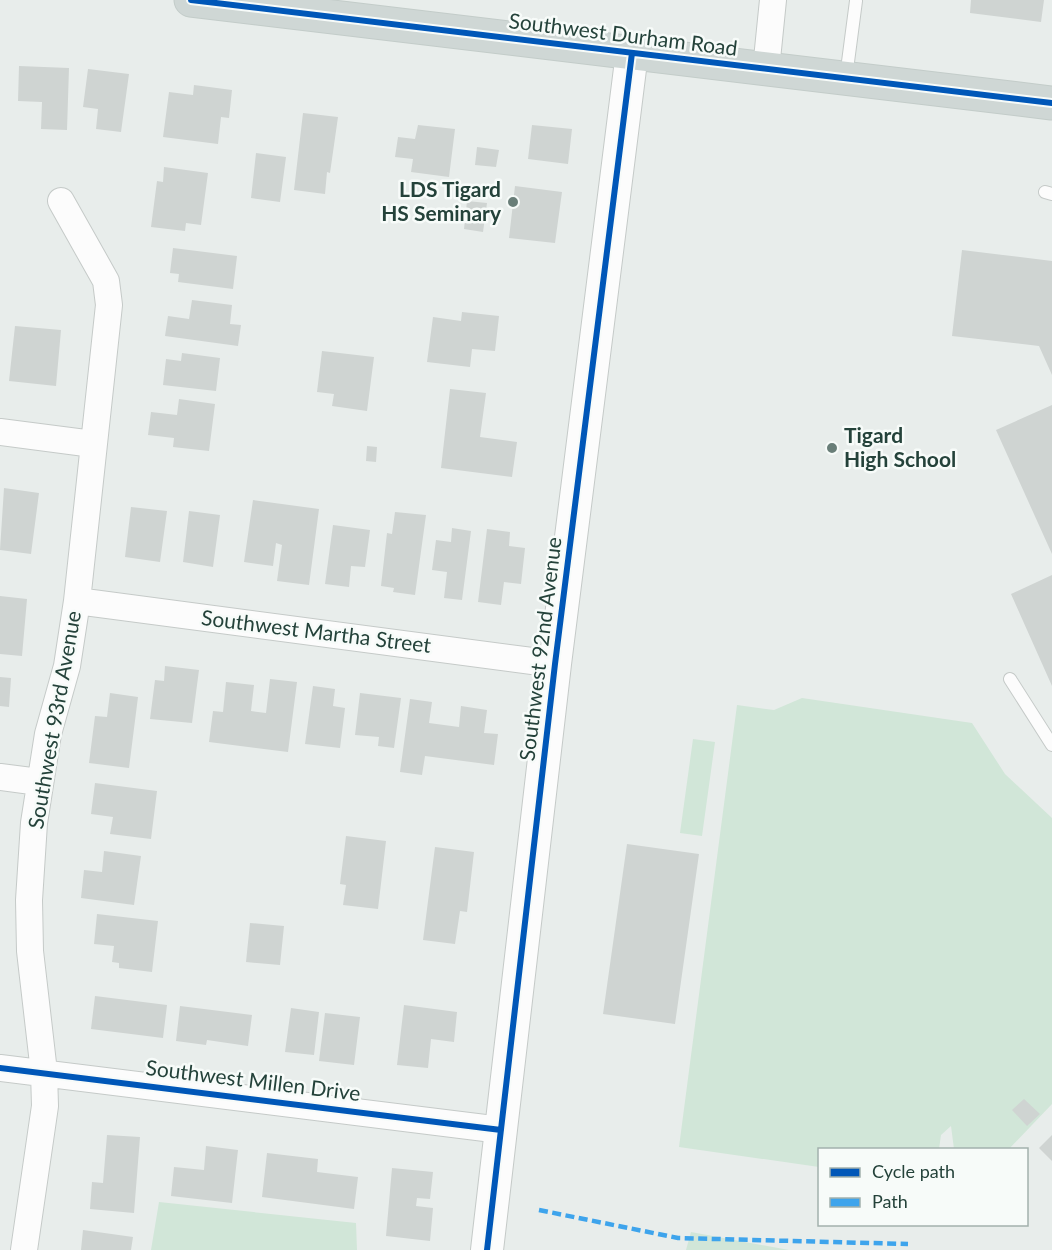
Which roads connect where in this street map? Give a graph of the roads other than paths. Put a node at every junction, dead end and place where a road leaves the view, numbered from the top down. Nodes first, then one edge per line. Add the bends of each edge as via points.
1 (191, 0) edge
2 (773, 0) edge
3 (856, 1) edge
4 (632, 53) junction
5 (765, 69) junction
6 (846, 78) junction
7 (1052, 103) edge
8 (61, 201) dead end
9 (0, 432) edge
10 (93, 444) junction
11 (77, 601) junction
12 (555, 664) junction
13 (1010, 679) dead end
14 (1052, 745) edge
15 (0, 777) edge
16 (39, 782) junction
17 (0, 1068) edge
18 (44, 1072) junction
19 (501, 1130) junction
20 (24, 1250) edge
21 (487, 1250) edge

1 - 4 main road, Southwest Durham Road
2 - 5 street
3 - 6 lane
4 - 5 main road, Southwest Durham Road
4 - 12 street, Southwest 92nd Avenue
5 - 6 main road, Southwest Durham Road
6 - 7 main road, Southwest Durham Road
8 - 10 street, Southwest 93rd Avenue via 98,265 109,294
9 - 10 street
10 - 11 street, Southwest 93rd Avenue
11 - 12 street, Southwest Martha Street
11 - 16 street, Southwest 93rd Avenue via 67,666
12 - 19 street, Southwest 92nd Avenue
13 - 14 lane
15 - 16 street
16 - 18 street, Southwest 93rd Avenue via 29,900 30,951
17 - 18 street, Southwest Millen Drive
18 - 19 street, Southwest Millen Drive
18 - 20 street, Southwest 93rd Avenue via 45,1106
19 - 21 street, Southwest 92nd Avenue

